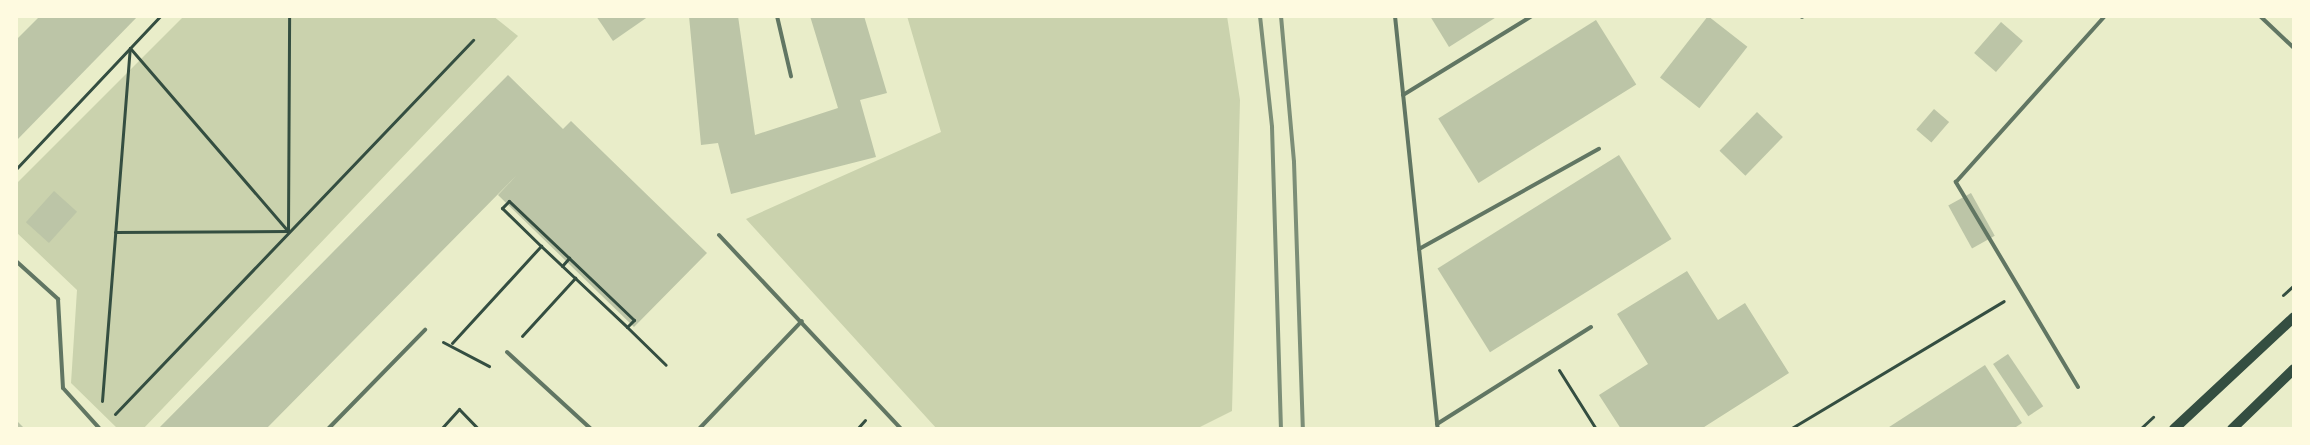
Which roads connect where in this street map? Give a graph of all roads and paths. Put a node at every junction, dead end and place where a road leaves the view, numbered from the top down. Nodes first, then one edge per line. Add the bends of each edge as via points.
1 (160, 16) edge
2 (289, 16) edge
3 (777, 16) edge
4 (1395, 16) edge
5 (1532, 16) edge
6 (2105, 16) edge
7 (2260, 16) edge
8 (473, 40) dead end
9 (130, 48) junction
10 (2294, 48) edge
11 (791, 76) dead end
12 (1403, 95) junction
13 (1598, 149) dead end
14 (16, 169) edge
15 (288, 231) junction
16 (115, 232) junction
17 (719, 235) dead end
18 (541, 246) junction
19 (1419, 249) junction
20 (570, 258) junction
21 (16, 261) edge
22 (562, 266) junction
23 (2020, 292) junction
24 (2294, 317) edge
25 (802, 320) junction
26 (627, 328) junction
27 (1591, 328) dead end
28 (425, 330) dead end
29 (452, 343) dead end
30 (507, 352) dead end
31 (1548, 354) junction
32 (666, 365) dead end
33 (2294, 369) edge
34 (2078, 387) dead end
35 (102, 409) dead end
36 (108, 422) dead end
37 (1438, 426) edge
38 (100, 429) edge
39 (328, 429) edge
40 (441, 429) edge
41 (478, 429) edge
42 (591, 429) edge
43 (699, 429) edge
44 (901, 429) edge
45 (1596, 429) edge
46 (1790, 429) edge
47 (2174, 429) edge
48 (2232, 429) edge

1 - 9 path
2 - 15 path
3 - 11 lane
4 - 12 lane
5 - 12 lane
6 - 23 lane via 1956,182
7 - 10 lane
8 - 15 path
9 - 14 path
9 - 15 path
9 - 16 path
12 - 19 lane
13 - 19 lane
15 - 16 path
15 - 36 path
16 - 35 path
17 - 25 lane
18 - 20 path via 502,208 509,201
18 - 22 path
18 - 29 path
19 - 37 lane
20 - 22 path
20 - 26 path via 634,320
21 - 38 lane via 58,299 63,388
22 - 26 path
23 - 34 lane
23 - 46 path
24 - 47 main road
25 - 43 lane
25 - 44 lane
26 - 32 path
27 - 31 lane
28 - 39 lane
30 - 42 lane
31 - 37 lane
31 - 45 path
33 - 48 main road
40 - 41 path via 459,409

